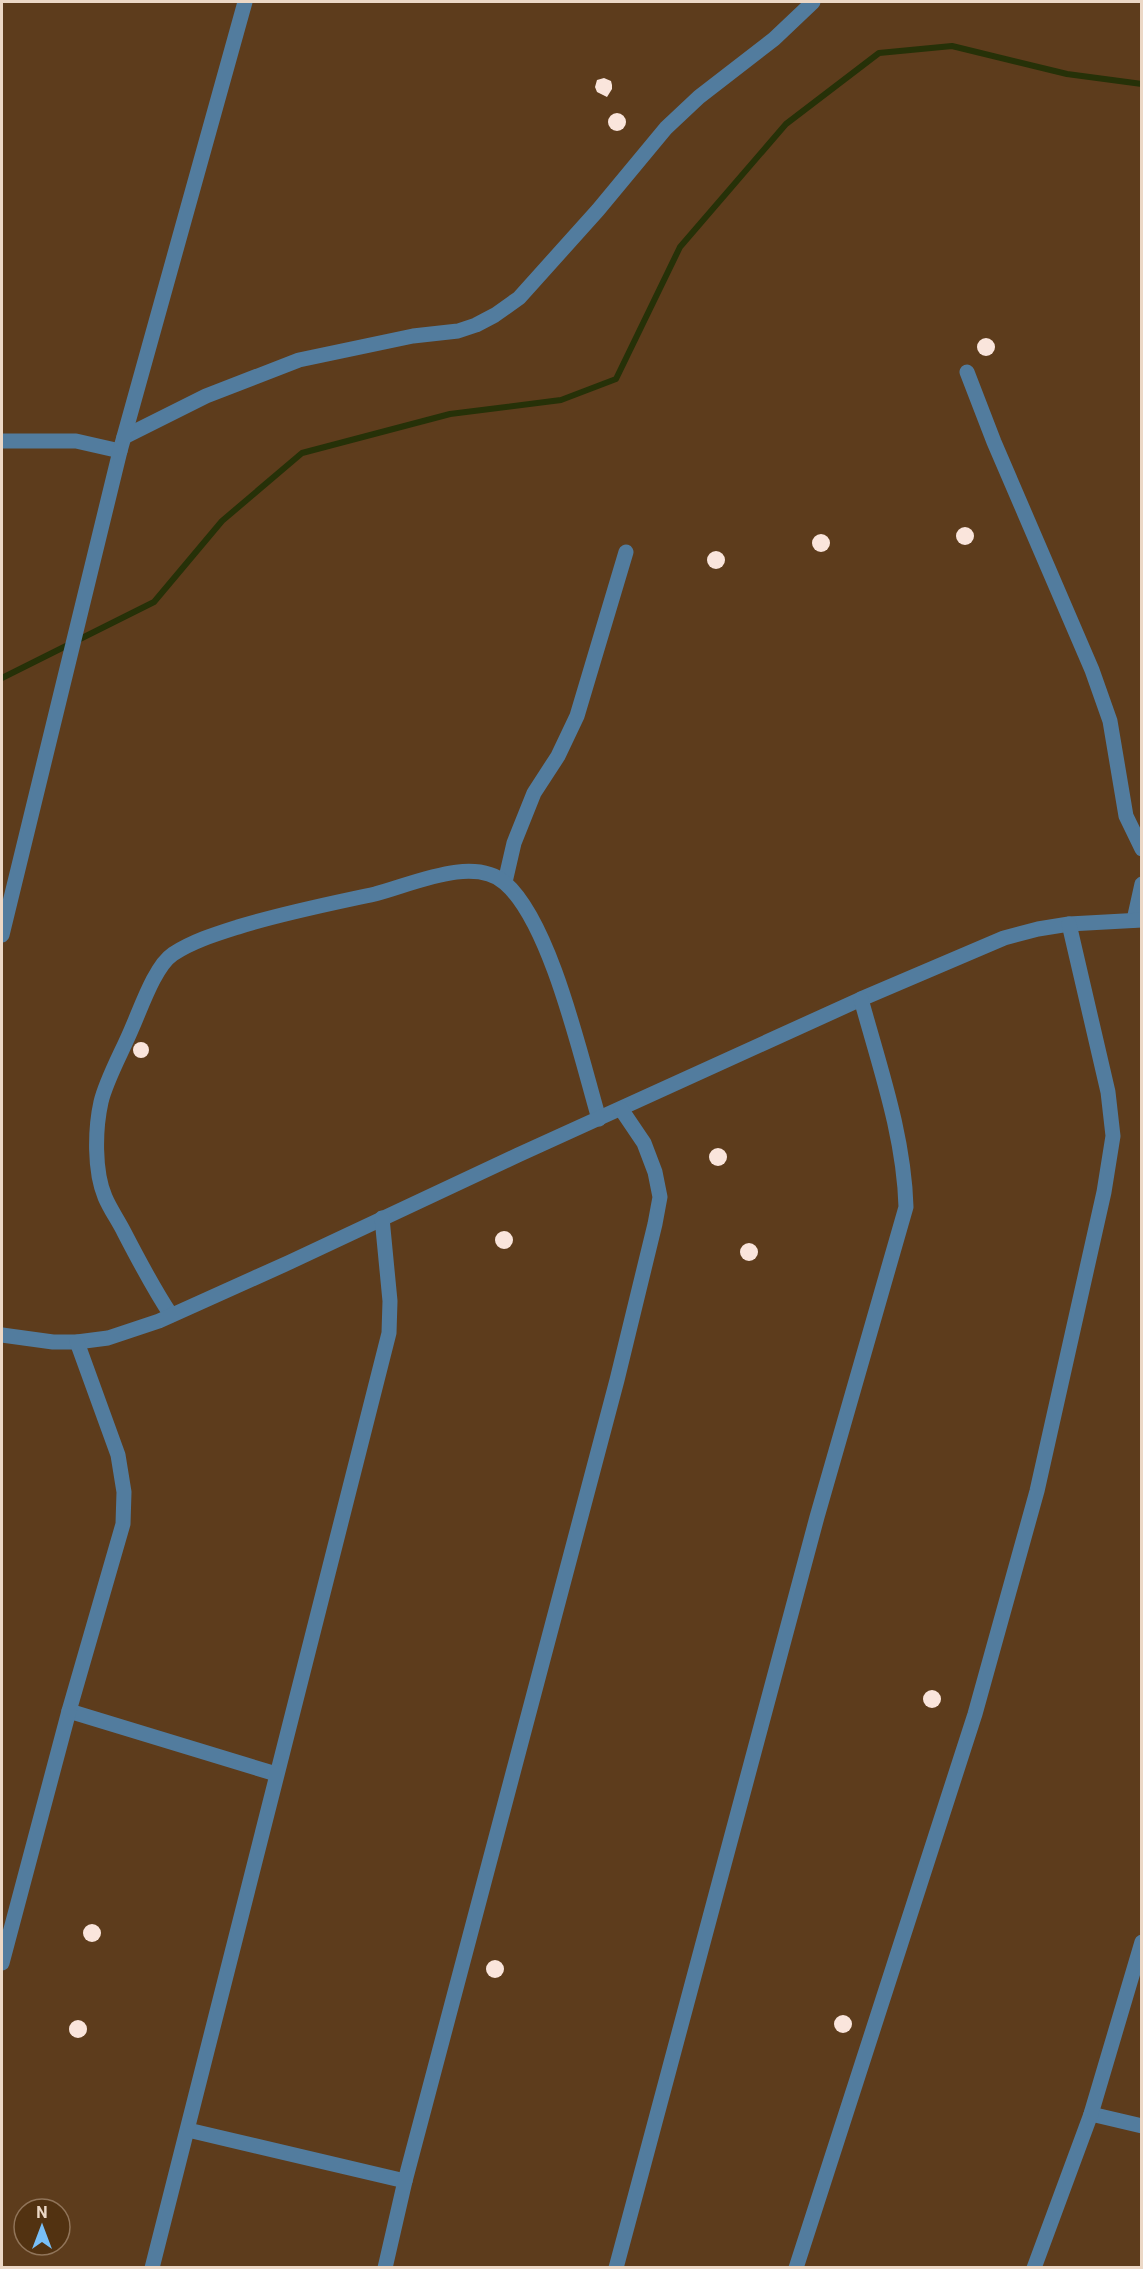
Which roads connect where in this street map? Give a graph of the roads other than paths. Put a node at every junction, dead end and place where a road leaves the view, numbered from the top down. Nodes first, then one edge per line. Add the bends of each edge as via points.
1 (245, 2) edge
2 (813, 2) edge
3 (967, 372) dead end
4 (2, 441) edge
5 (122, 444) junction
6 (626, 552) dead end
7 (1142, 849) edge
8 (504, 882) junction
9 (1142, 884) edge
10 (1138, 920) edge
11 (1069, 924) junction
12 (2, 935) edge
13 (861, 999) junction
14 (621, 1109) junction
15 (599, 1119) junction
16 (382, 1218) junction
17 (171, 1315) junction
18 (2, 1335) edge
19 (77, 1342) junction
20 (69, 1711) junction
21 (276, 1774) junction
22 (1142, 1942) edge
23 (2, 1963) edge
24 (1091, 2114) junction
25 (1142, 2126) edge
26 (188, 2130) junction
27 (405, 2181) junction
28 (152, 2268) edge
29 (386, 2268) edge
30 (616, 2268) edge
31 (796, 2268) edge
32 (1034, 2268) edge

1 - 5 street
2 - 5 street via 666,128 519,298 495,315 458,331 413,336 299,360 206,396
3 - 7 street via 1092,670 1110,721 1126,816
4 - 5 street
5 - 12 street
6 - 8 street via 578,716 534,793
8 - 15 street via 539,931 562,992
8 - 17 street via 489,874 462,870 279,914 207,937 171,955 148,991 101,1099 96,1125 104,1195 148,1281
9 - 10 street
10 - 11 street
11 - 13 street via 1004,938
11 - 31 street via 1108,1092 1113,1136 1104,1192 1037,1491 975,1714
13 - 14 street
13 - 30 street via 901,1145 906,1207 817,1517
14 - 15 street
14 - 27 street via 644,1143 655,1172 660,1197 655,1224
15 - 16 street
16 - 17 street
16 - 21 street via 389,1333
17 - 19 street via 108,1338
18 - 19 street
19 - 20 street via 118,1455 124,1492 123,1524
20 - 21 street
20 - 23 street
21 - 26 street
22 - 24 street
24 - 25 street
24 - 32 street
26 - 27 street
26 - 28 street
27 - 29 street

